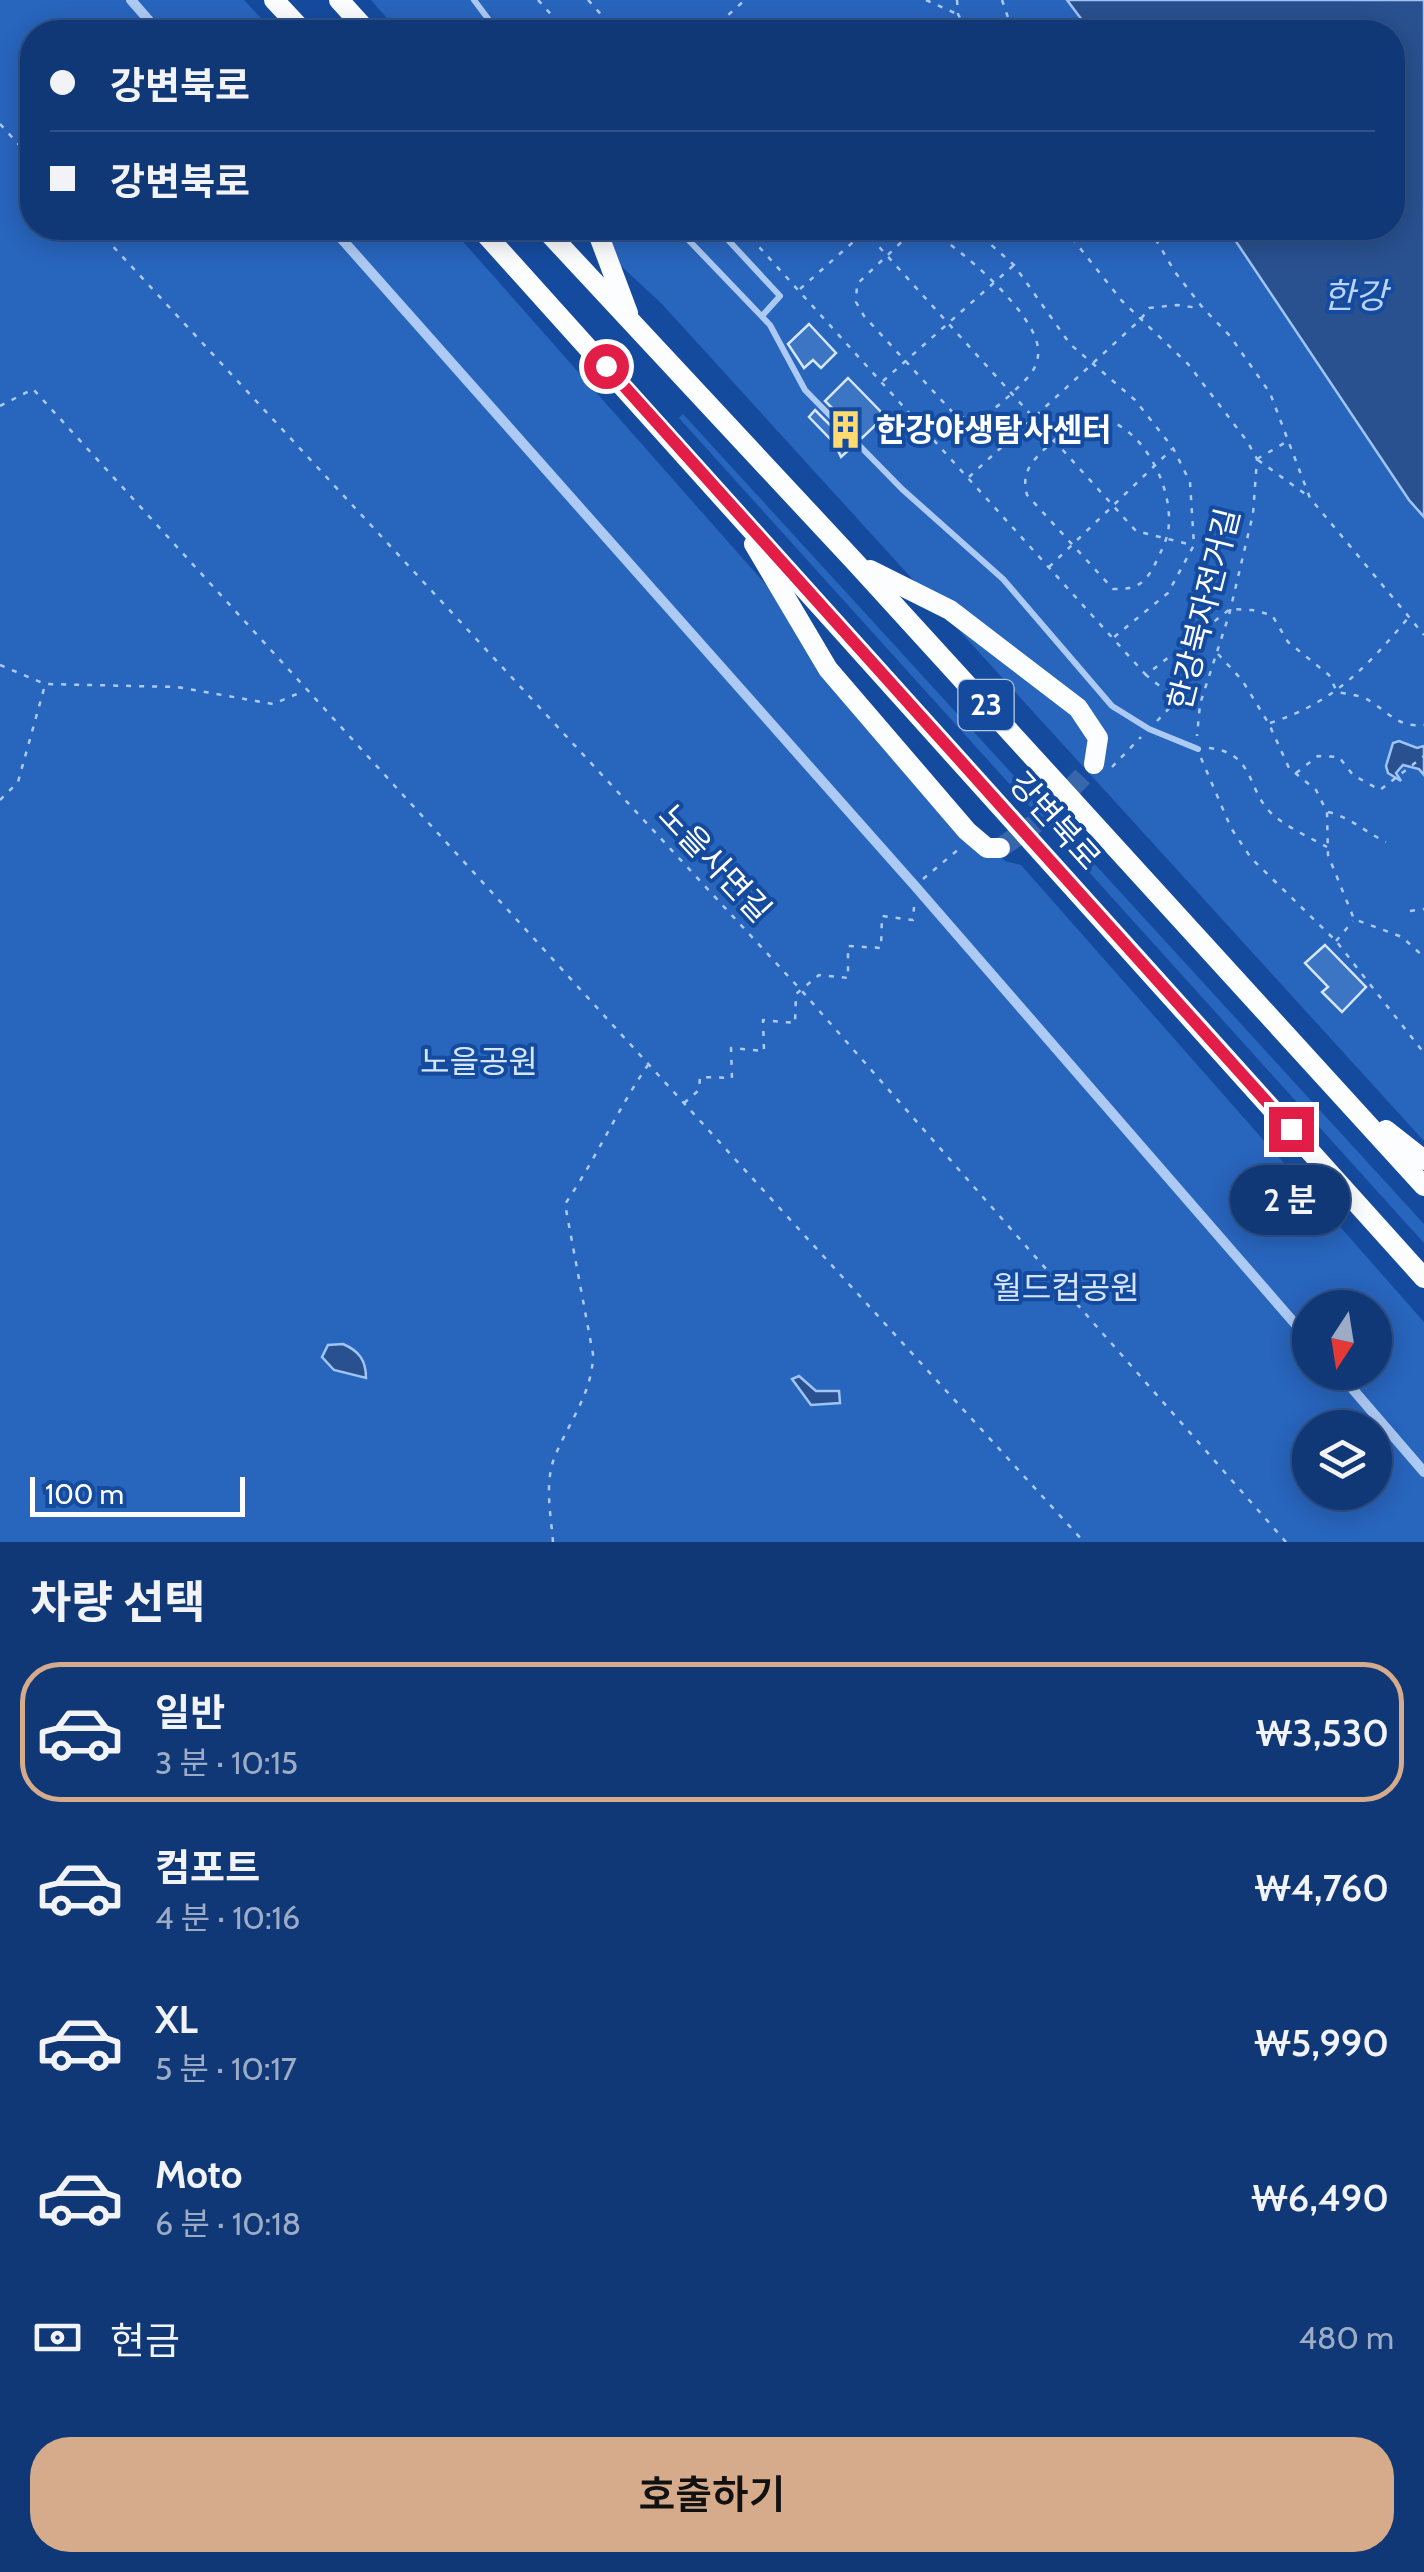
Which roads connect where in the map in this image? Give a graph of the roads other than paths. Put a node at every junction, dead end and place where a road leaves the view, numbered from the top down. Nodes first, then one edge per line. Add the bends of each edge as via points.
1 (130, 0) edge
2 (274, 0) edge
3 (339, 0) edge
4 (148, 20) edge
5 (293, 20) edge
6 (357, 20) edge
7 (343, 240) edge
8 (491, 240) edge
9 (555, 240) edge
10 (600, 240) edge
11 (688, 240) edge
12 (728, 240) edge
13 (762, 316) junction
14 (632, 324) junction
15 (730, 504) junction
16 (856, 563) junction
17 (1198, 748) road end
18 (1102, 766) road end
19 (1000, 848) dead end
20 (1343, 1097) junction
21 (1424, 1160) edge
22 (1424, 1186) edge
23 (1424, 1278) edge
24 (1292, 1320) edge
25 (1353, 1390) edge
26 (1424, 1472) edge

1 - 4 street
2 - 5 highway
3 - 6 highway
7 - 24 street
8 - 15 highway, 강변북로 / 23
9 - 14 highway, 강변북로 / 23
10 - 14 highway
11 - 13 lane
12 - 13 lane via 780,296
13 - 17 lane via 805,390 1003,580 1112,706 1149,730
14 - 16 highway, 강변북로 / 23
15 - 19 highway via 828,669 968,832 988,848
15 - 23 highway, 강변북로 / 23
16 - 18 highway via 950,610 1078,708 1098,738
16 - 20 highway, 강변북로 / 23
20 - 21 highway
20 - 22 highway, 강변북로 / 23
25 - 26 street

